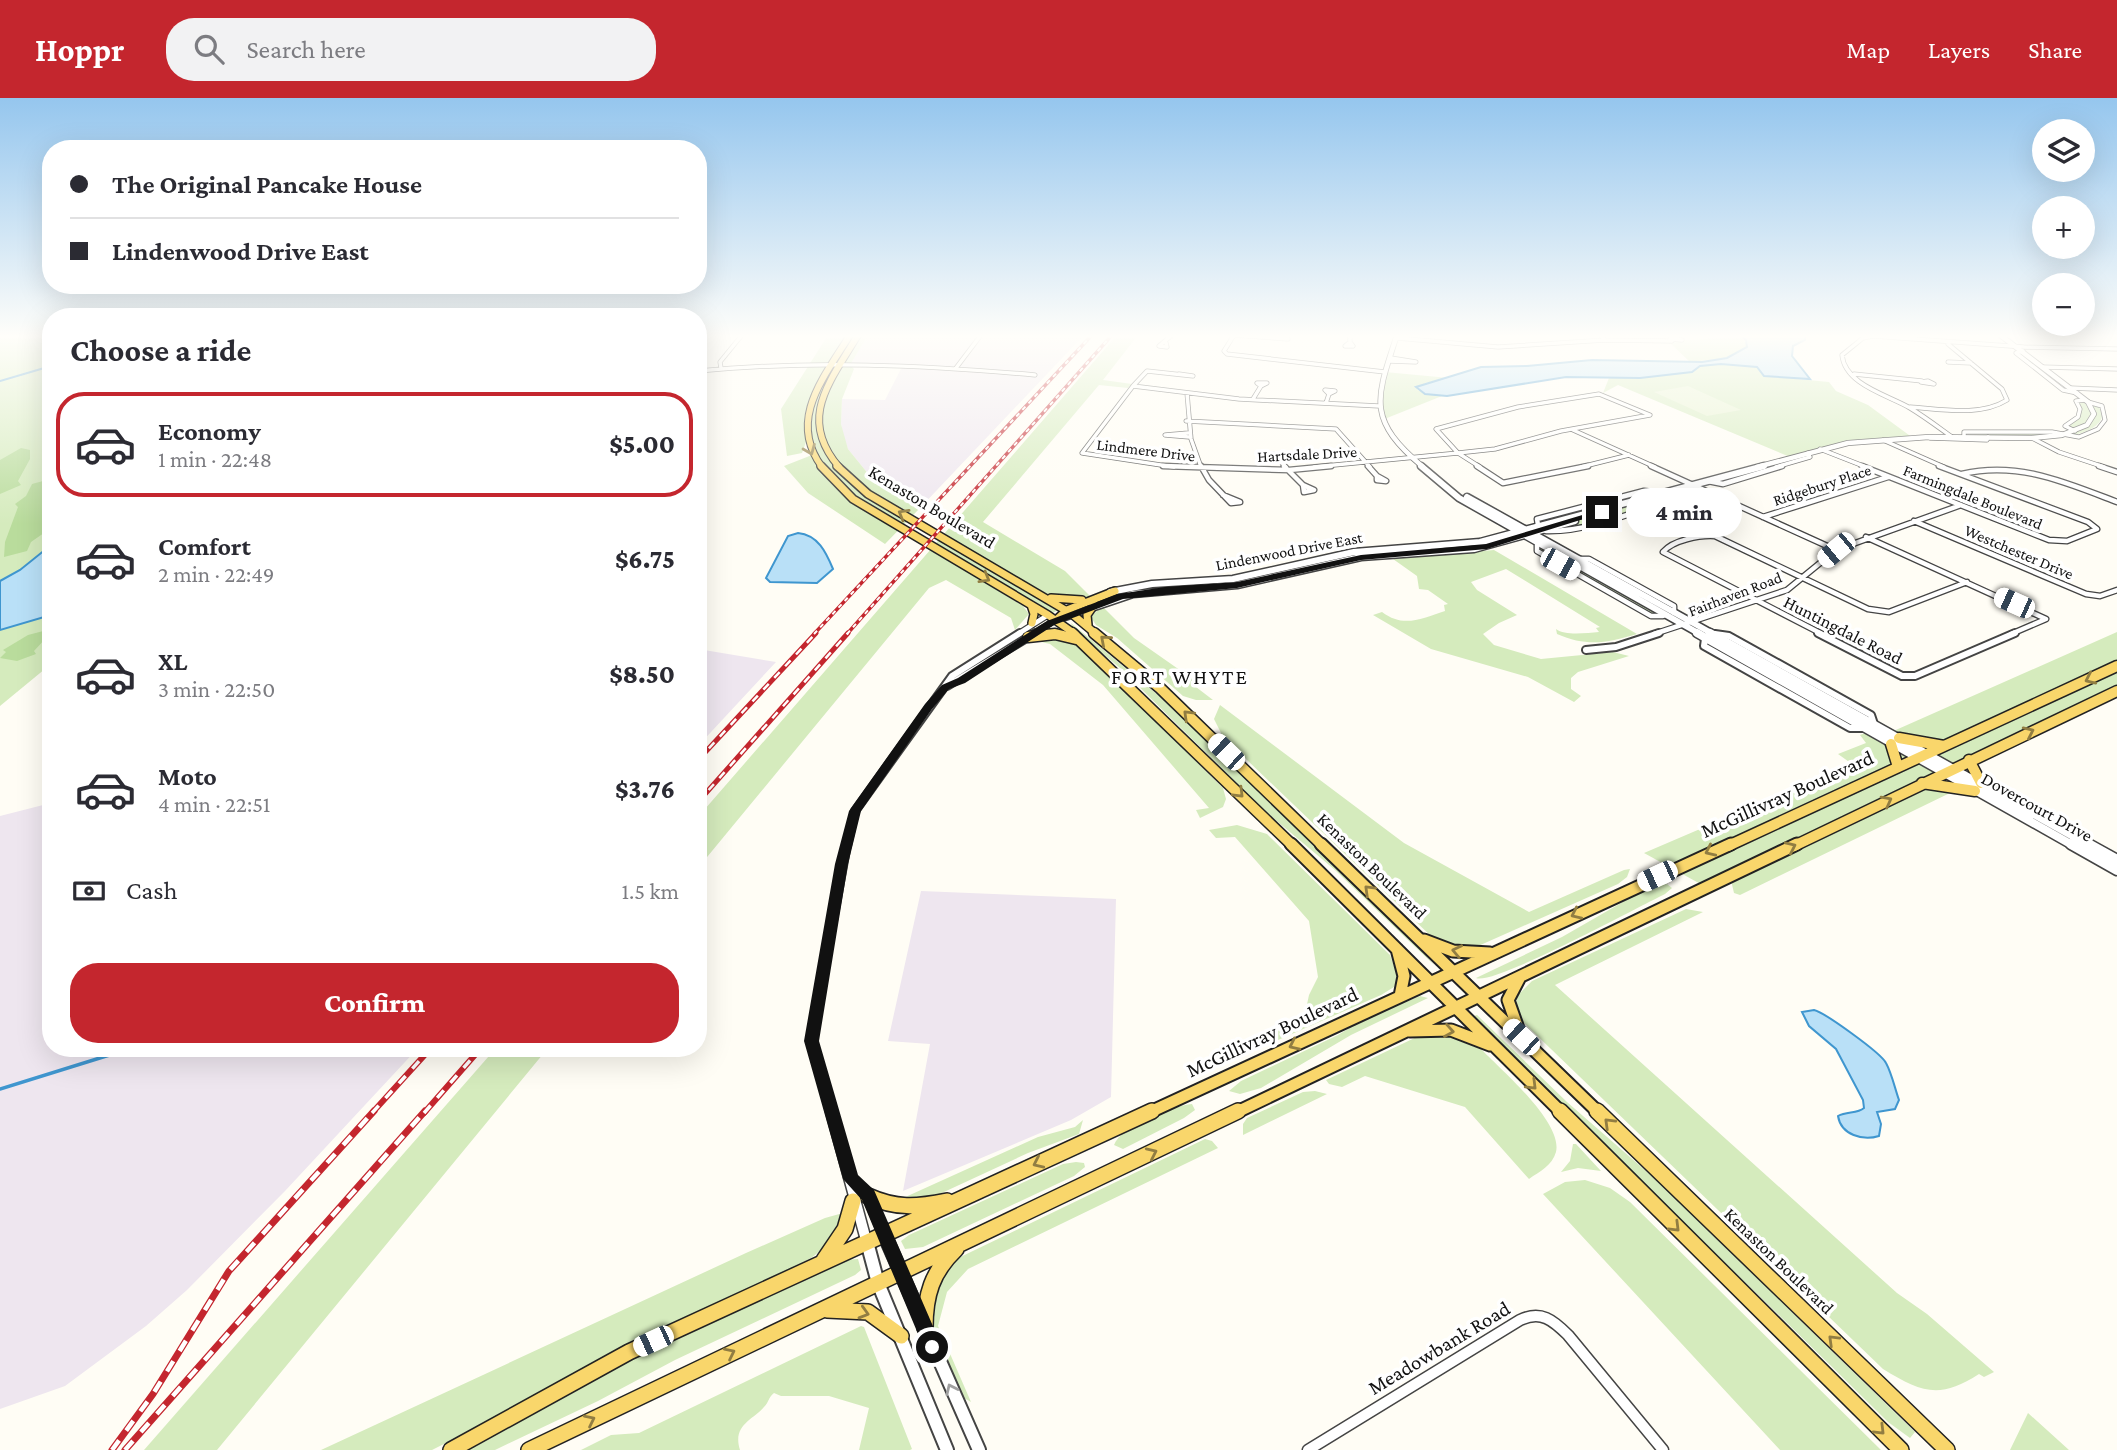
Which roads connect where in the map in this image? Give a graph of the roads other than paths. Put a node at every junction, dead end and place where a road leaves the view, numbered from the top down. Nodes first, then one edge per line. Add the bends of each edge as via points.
1 (813, 398) edge
2 (824, 398) edge
3 (1124, 398) edge
4 (1187, 398) edge
5 (1243, 398) edge
6 (1328, 398) edge
7 (1379, 398) edge
8 (1571, 398) edge
9 (1609, 398) edge
10 (1890, 398) edge
11 (2006, 398) edge
12 (2083, 398) edge
13 (1253, 399) joint
14 (2087, 401) junction
15 (1326, 403) junction
16 (1379, 406) junction
17 (1909, 407) junction
18 (1186, 421) junction
19 (1571, 429) junction
20 (2075, 431) junction
21 (2062, 435) junction
22 (1928, 437) junction
23 (1952, 437) junction
24 (1964, 437) junction
25 (1987, 438) junction
26 (2032, 438) junction
27 (1883, 440) junction
28 (1820, 449) junction
29 (1458, 453) junction
30 (1629, 455) junction
31 (1412, 458) junction
32 (1278, 459) dead end
33 (1362, 463) junction
34 (1203, 469) junction
35 (1289, 470) junction
36 (2117, 472) edge
37 (1962, 474) junction
38 (1377, 476) dead end
39 (1889, 476) junction
40 (1303, 485) dead end
41 (1694, 485) junction
42 (1680, 489) junction
43 (1457, 494) junction
44 (1663, 494) junction
45 (1223, 495) dead end
46 (2117, 502) edge
47 (1961, 505) junction
48 (1611, 508) junction
49 (1763, 517) junction
50 (1913, 521) junction
51 (1538, 525) junction
52 (1546, 531) junction
53 (1516, 533) junction
54 (1525, 533) junction
55 (1534, 534) junction
56 (1866, 537) junction
57 (1836, 550) junction
58 (1803, 578) junction
59 (1967, 582) junction
60 (2117, 590) edge
61 (1115, 591) junction
62 (1045, 597) junction
63 (1082, 600) junction
64 (1756, 601) junction
65 (1031, 605) junction
66 (1094, 605) junction
67 (1067, 611) junction
68 (1052, 618) junction
69 (1031, 623) junction
70 (1693, 624) junction
71 (1088, 625) junction
72 (1683, 627) junction
73 (1028, 637) junction
74 (1708, 637) junction
75 (1085, 642) junction
76 (1586, 650) dead end
77 (2117, 666) edge
78 (945, 687) junction
79 (2117, 691) edge
80 (1895, 741) junction
81 (1945, 746) junction
82 (1928, 754) junction
83 (1917, 759) junction
84 (1969, 760) junction
85 (1898, 767) junction
86 (1952, 767) junction
87 (1942, 772) junction
88 (1921, 783) junction
89 (1978, 787) junction
90 (2117, 860) edge
91 (2117, 870) edge
92 (1418, 938) junction
93 (1395, 945) junction
94 (1498, 953) junction
95 (1453, 972) junction
96 (1521, 976) junction
97 (1432, 982) junction
98 (1400, 996) junction
99 (1477, 996) junction
100 (1456, 1006) junction
101 (1399, 1033) junction
102 (1521, 1037) junction
103 (1496, 1048) junction
104 (851, 1179) junction
105 (869, 1195) junction
106 (964, 1197) junction
107 (853, 1201) junction
108 (884, 1234) junction
109 (967, 1240) junction
110 (867, 1242) junction
111 (821, 1263) junction
112 (900, 1273) junction
113 (878, 1283) junction
114 (819, 1310) junction
115 (925, 1328) junction
116 (901, 1336) junction
117 (451, 1450) edge
118 (528, 1450) edge
119 (947, 1450) edge
120 (979, 1450) edge
121 (1308, 1450) edge
122 (1664, 1450) edge
123 (1900, 1450) edge
124 (1947, 1450) edge

1 -> 65 main road, Kenaston Boulevard via 804,427 822,471 853,499
62 -> 2 main road, Kenaston Boulevard via 868,494 827,457 815,432
3 - 34 street, Lindmere Drive via 1082,453
4 - 18 street
5 - 13 street
6 - 15 street
7 - 16 street
8 - 29 street, Hartsdale Drive via 1437,426
9 - 19 street, Hartsdale Drive via 1650,415
10 - 17 street
11 - 17 street via 2004,403 1976,409
12 - 14 street, Lindenwood Drive East
13 - 15 street
14 - 20 street via 2092,419
14 - 20 street via 2076,401 2078,417 2066,426
14 - 21 street, Lindenwood Drive East via 2102,406 2102,425 2079,437
15 - 16 street
16 - 31 street via 1392,436
17 - 23 street
18 - 33 street via 1332,428
18 - 34 street
19 - 29 street, Hartsdale Drive via 1506,447
19 - 30 street
20 - 21 street, Lindenwood Drive East
21 - 24 street, Lindenwood Drive East via 2046,431 1964,432
21 - 26 street, Lindenwood Drive East
22 - 23 street, Lindenwood Drive East
22 - 25 street, Lindenwood Drive East via 1944,441
22 - 27 street, Lindenwood Drive East
23 - 24 street, Lindenwood Drive East
24 - 25 street, Lindenwood Drive East
25 - 26 street, Lindenwood Drive East
26 - 36 street
27 - 28 street, Lindenwood Drive East
27 - 37 street, Farmingdale Boulevard
28 - 39 street, Farmingdale Boulevard
28 - 41 street, Lindenwood Drive East
29 - 30 street via 1495,480 1508,483
29 - 31 street, Hartsdale Drive
30 - 41 street
31 - 33 street, Hartsdale Drive
31 - 43 street
32 - 35 street
33 - 35 street, Hartsdale Drive
33 - 38 street
34 - 35 street, Hartsdale Drive
34 - 45 street
35 - 40 street
37 - 46 street via 1983,468 2024,469
37 - 47 street, Farmingdale Boulevard via 2097,529 2054,542
39 - 47 street, Farmingdale Boulevard
39 - 49 street, Ridgebury Place
41 - 42 street, Lindenwood Drive East
41 - 49 street
42 - 44 street, Lindenwood Drive East
42 - 52 street, Lindenwood Drive East via 1684,495 1585,527 1563,533
43 - 53 street
43 - 54 street
44 - 48 street, Lindenwood Drive East
44 - 51 street, Lindenwood Drive East via 1644,491 1538,519
47 - 50 street, Fairhaven Road
48 - 51 street, Lindenwood Drive East
48 - 52 street, Lindenwood Drive East
49 - 57 street
50 - 56 street, Fairhaven Road
50 - 60 street, Westchester Drive via 2086,594 2100,596
51 - 54 street, Lindenwood Drive East
52 - 55 street, Lindenwood Drive East
53 - 54 street
53 - 61 street, Lindenwood Drive East via 1459,545 1344,553 1233,579
54 - 55 street, Lindenwood Drive East
54 - 66 street, Lindenwood Drive East via 1457,551 1361,557 1237,585 1143,593
54 - 72 street via 1537,545
55 - 70 street
56 - 57 street, Fairhaven Road
56 - 59 street, Huntingdale Road
57 - 58 street, Fairhaven Road
58 - 59 street via 1884,613
58 - 64 street, Fairhaven Road via 1787,590
58 - 64 street via 1715,536 1703,535 1663,549
59 - 64 street, Huntingdale Road via 2046,620 1910,677
61 - 63 street, Lindenwood Drive East
61 - 67 main road
62 - 63 main road
62 - 67 main road, Kenaston Boulevard
63 - 67 street, Lindenwood Drive East
64 - 70 street, Fairhaven Road
65 - 68 main road, Kenaston Boulevard
65 - 69 main road
66 - 67 street, Lindenwood Drive East
66 - 71 main road via 1087,615
67 - 68 main road
67 - 71 main road, Kenaston Boulevard
68 - 69 street
68 - 73 street
68 - 75 main road, Kenaston Boulevard
69 - 78 street via 952,676
70 - 72 street, Fairhaven Road
70 - 74 street
92 -> 71 main road, Kenaston Boulevard
72 - 74 street
72 - 76 street, Fairhaven Road via 1606,650
73 - 75 main road via 1055,634
73 - 78 street
74 - 80 street via 1863,728
74 - 80 street via 1874,724
75 -> 93 main road, Kenaston Boulevard
77 -> 81 main road, McGillivray Boulevard
78 - 104 street via 855,811 842,864 811,1041
84 -> 79 main road
80 - 81 main road
80 - 82 street, Dovercourt Drive
80 - 83 street, Dovercourt Drive
80 - 85 main road
81 - 82 main road, McGillivray Boulevard
82 - 83 main road, McGillivray Boulevard
82 - 86 street, Dovercourt Drive
83 - 85 main road, McGillivray Boulevard
83 - 87 street, Dovercourt Drive
84 - 86 main road
84 - 89 main road
85 -> 94 main road, McGillivray Boulevard
86 - 87 main road
86 - 89 street, Dovercourt Drive
87 - 88 main road
87 - 89 street, Dovercourt Drive
88 - 89 main road
96 -> 88 main road
89 - 90 street, Dovercourt Drive
89 - 91 street, Dovercourt Drive
94 -> 92 main road via 1453,951
92 - 95 main road, Kenaston Boulevard
93 - 97 main road, Kenaston Boulevard
93 - 98 main road via 1404,976
94 - 95 main road, McGillivray Boulevard
95 - 97 main road, McGillivray Boulevard
95 - 99 main road, Kenaston Boulevard
96 - 99 main road
96 - 102 main road via 1508,1000
97 - 98 main road, McGillivray Boulevard
97 - 100 main road, Kenaston Boulevard
98 -> 106 main road, McGillivray Boulevard
99 - 100 main road
99 - 102 main road, Kenaston Boulevard
100 - 101 main road
100 - 103 main road, Kenaston Boulevard
101 -> 103 main road via 1451,1030
109 -> 101 main road
124 -> 102 main road, Kenaston Boulevard
103 -> 123 main road, Kenaston Boulevard
104 - 105 street
104 - 107 street
105 - 106 main road via 906,1209
105 - 108 street
106 - 108 main road, McGillivray Boulevard
107 - 110 street
107 - 111 main road via 845,1229
108 - 110 main road, McGillivray Boulevard
108 - 112 street
109 - 112 main road
109 - 115 main road via 938,1267 928,1285
110 - 111 main road, McGillivray Boulevard
110 - 113 street
111 - 117 main road, McGillivray Boulevard via 629,1352
112 - 113 main road
112 - 115 street
113 - 114 main road
113 - 116 street
114 -> 116 main road via 868,1312
118 -> 114 main road
120 -> 115 street
116 - 119 street
121 - 122 street, Meadowbank Road via 1530,1314 1542,1314 1568,1335

